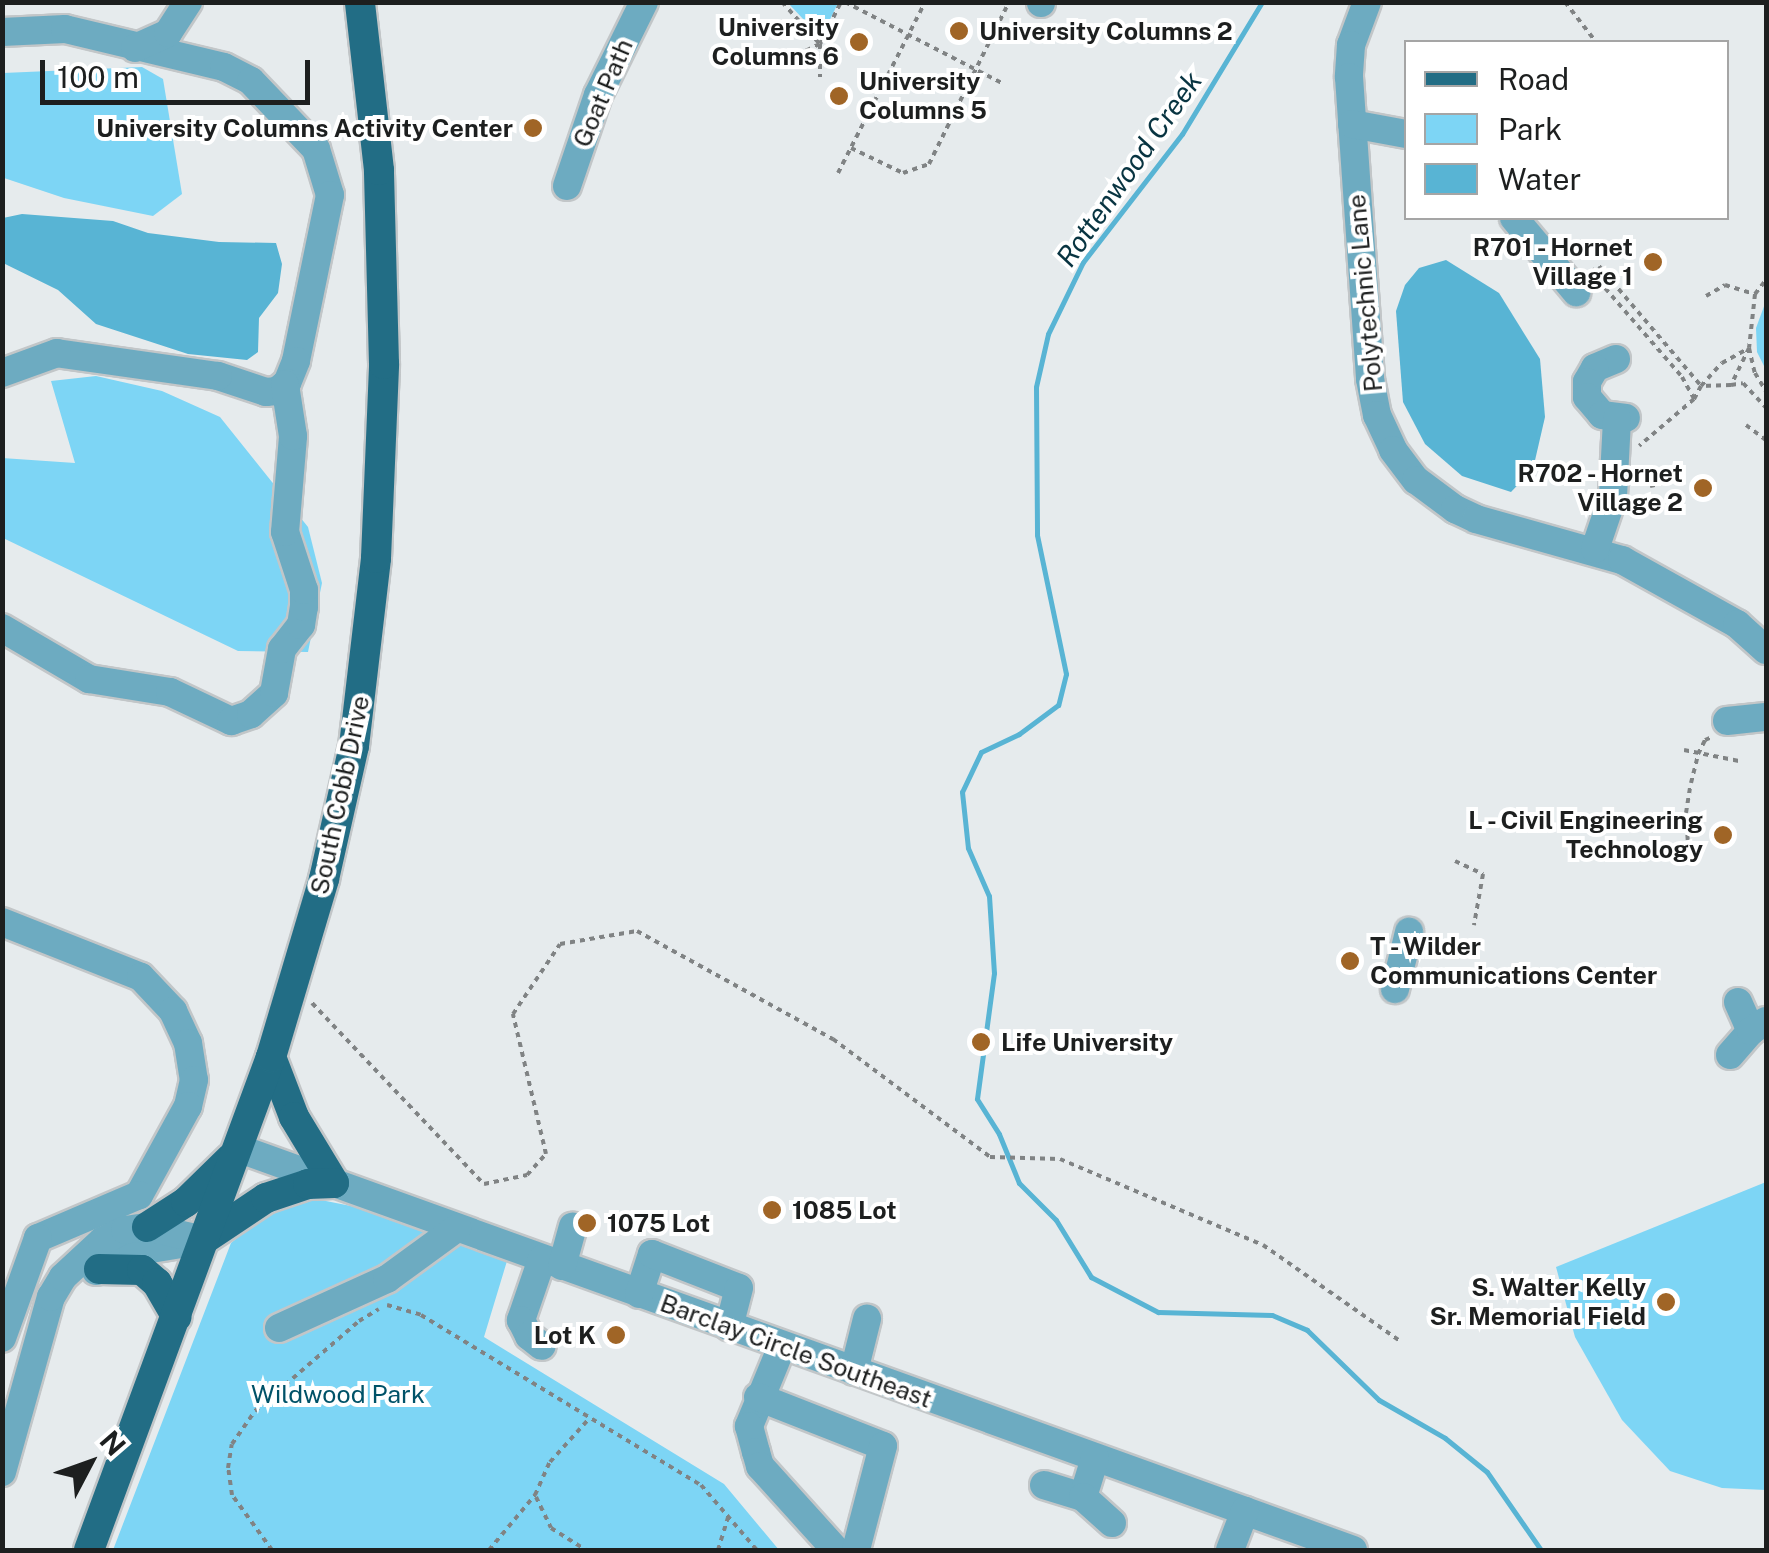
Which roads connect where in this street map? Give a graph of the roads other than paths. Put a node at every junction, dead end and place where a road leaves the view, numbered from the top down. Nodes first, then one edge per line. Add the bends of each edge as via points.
1 (188, 2) edge
2 (360, 2) edge
3 (644, 2) edge
4 (1367, 2) edge
5 (4, 32) edge
6 (135, 48) junction
7 (1352, 124) junction
8 (1404, 133) edge
9 (567, 186) dead end
10 (1521, 220) edge
11 (1580, 284) road end
12 (1616, 358) dead end
13 (2, 372) edge
14 (285, 384) junction
15 (1596, 549) junction
16 (2, 628) edge
17 (1766, 650) edge
18 (1766, 717) edge
19 (1721, 729) road end
20 (2, 922) edge
21 (1409, 932) dead end
22 (1395, 989) dead end
23 (1738, 1002) dead end
24 (1759, 1026) edge
25 (1730, 1055) dead end
26 (271, 1057) junction
27 (240, 1149) junction
28 (334, 1183) junction
29 (573, 1226) dead end
30 (147, 1227) junction
31 (457, 1228) junction
32 (204, 1240) junction
33 (552, 1262) junction
34 (100, 1269) junction
35 (640, 1294) junction
36 (47, 1316) junction
37 (178, 1316) junction
38 (866, 1319) dead end
39 (729, 1327) junction
40 (280, 1328) dead end
41 (2, 1338) edge
42 (542, 1346) dead end
43 (782, 1346) junction
44 (854, 1372) junction
45 (754, 1388) junction
46 (1095, 1458) junction
47 (2, 1472) edge
48 (1044, 1485) dead end
49 (1083, 1497) junction
50 (1245, 1512) junction
51 (1112, 1523) dead end
52 (1324, 1546) edge
53 (88, 1550) edge
54 (836, 1550) edge
55 (856, 1550) edge
56 (1230, 1550) edge
57 (1353, 1550) edge

1 - 6 street via 168,32
2 - 26 main road, South Cobb Drive via 383,235 380,509 354,746
3 - 9 street, Goat Path via 598,95
4 - 7 street, Polytechnic Lane via 1349,56
5 - 6 street via 65,30
6 - 14 street via 224,67 252,81 316,149 326,173 328,217
7 - 8 street
7 - 15 street, Polytechnic Lane via 1370,379 1376,415 1393,450 1416,480 1455,510
10 - 11 street via 1562,257
12 - 15 street via 1594,368 1586,390 1595,411 1621,418 1613,496
13 - 14 street via 57,353 218,376 266,392
14 - 16 street via 293,436 285,532 304,608 302,624 282,649 274,693 251,714 232,722 170,692 90,679
15 - 17 street, Polytechnic Lane via 1737,624
18 - 19 street
20 - 41 street via 141,977 174,1011 194,1080 182,1118 139,1196 38,1238
21 - 22 street
23 - 24 street
24 - 25 street
26 - 27 main road, South Cobb Drive
26 - 28 main road via 294,1117
27 - 28 street, Barclay Circle Southeast
27 - 30 main road via 186,1202
27 - 32 main road, South Cobb Drive
28 - 31 street, Barclay Circle Southeast
28 - 32 main road via 277,1193
29 - 33 street
30 - 32 street
30 - 36 street via 113,1235 86,1254 56,1286
31 - 33 street, Barclay Circle Southeast
31 - 40 street via 387,1279
32 - 34 street via 132,1252
32 - 37 main road, South Cobb Drive
33 - 35 street, Barclay Circle Southeast
33 - 42 street via 521,1320
34 - 36 street
34 - 37 main road via 142,1270
35 - 39 street, Barclay Circle Southeast
35 - 39 street via 652,1254 740,1288
36 - 47 street
37 - 53 main road, South Cobb Drive
38 - 44 street
39 - 43 street, Barclay Circle Southeast
43 - 44 street, Barclay Circle Southeast
43 - 45 street
44 - 46 street, Barclay Circle Southeast
45 - 54 street via 749,1426 760,1466
45 - 55 street via 883,1446
46 - 49 street
46 - 50 street, Barclay Circle Southeast
48 - 49 street
49 - 51 street
50 - 52 street, Barclay Circle Southeast
50 - 56 street
52 - 57 street, Barclay Circle Southeast

